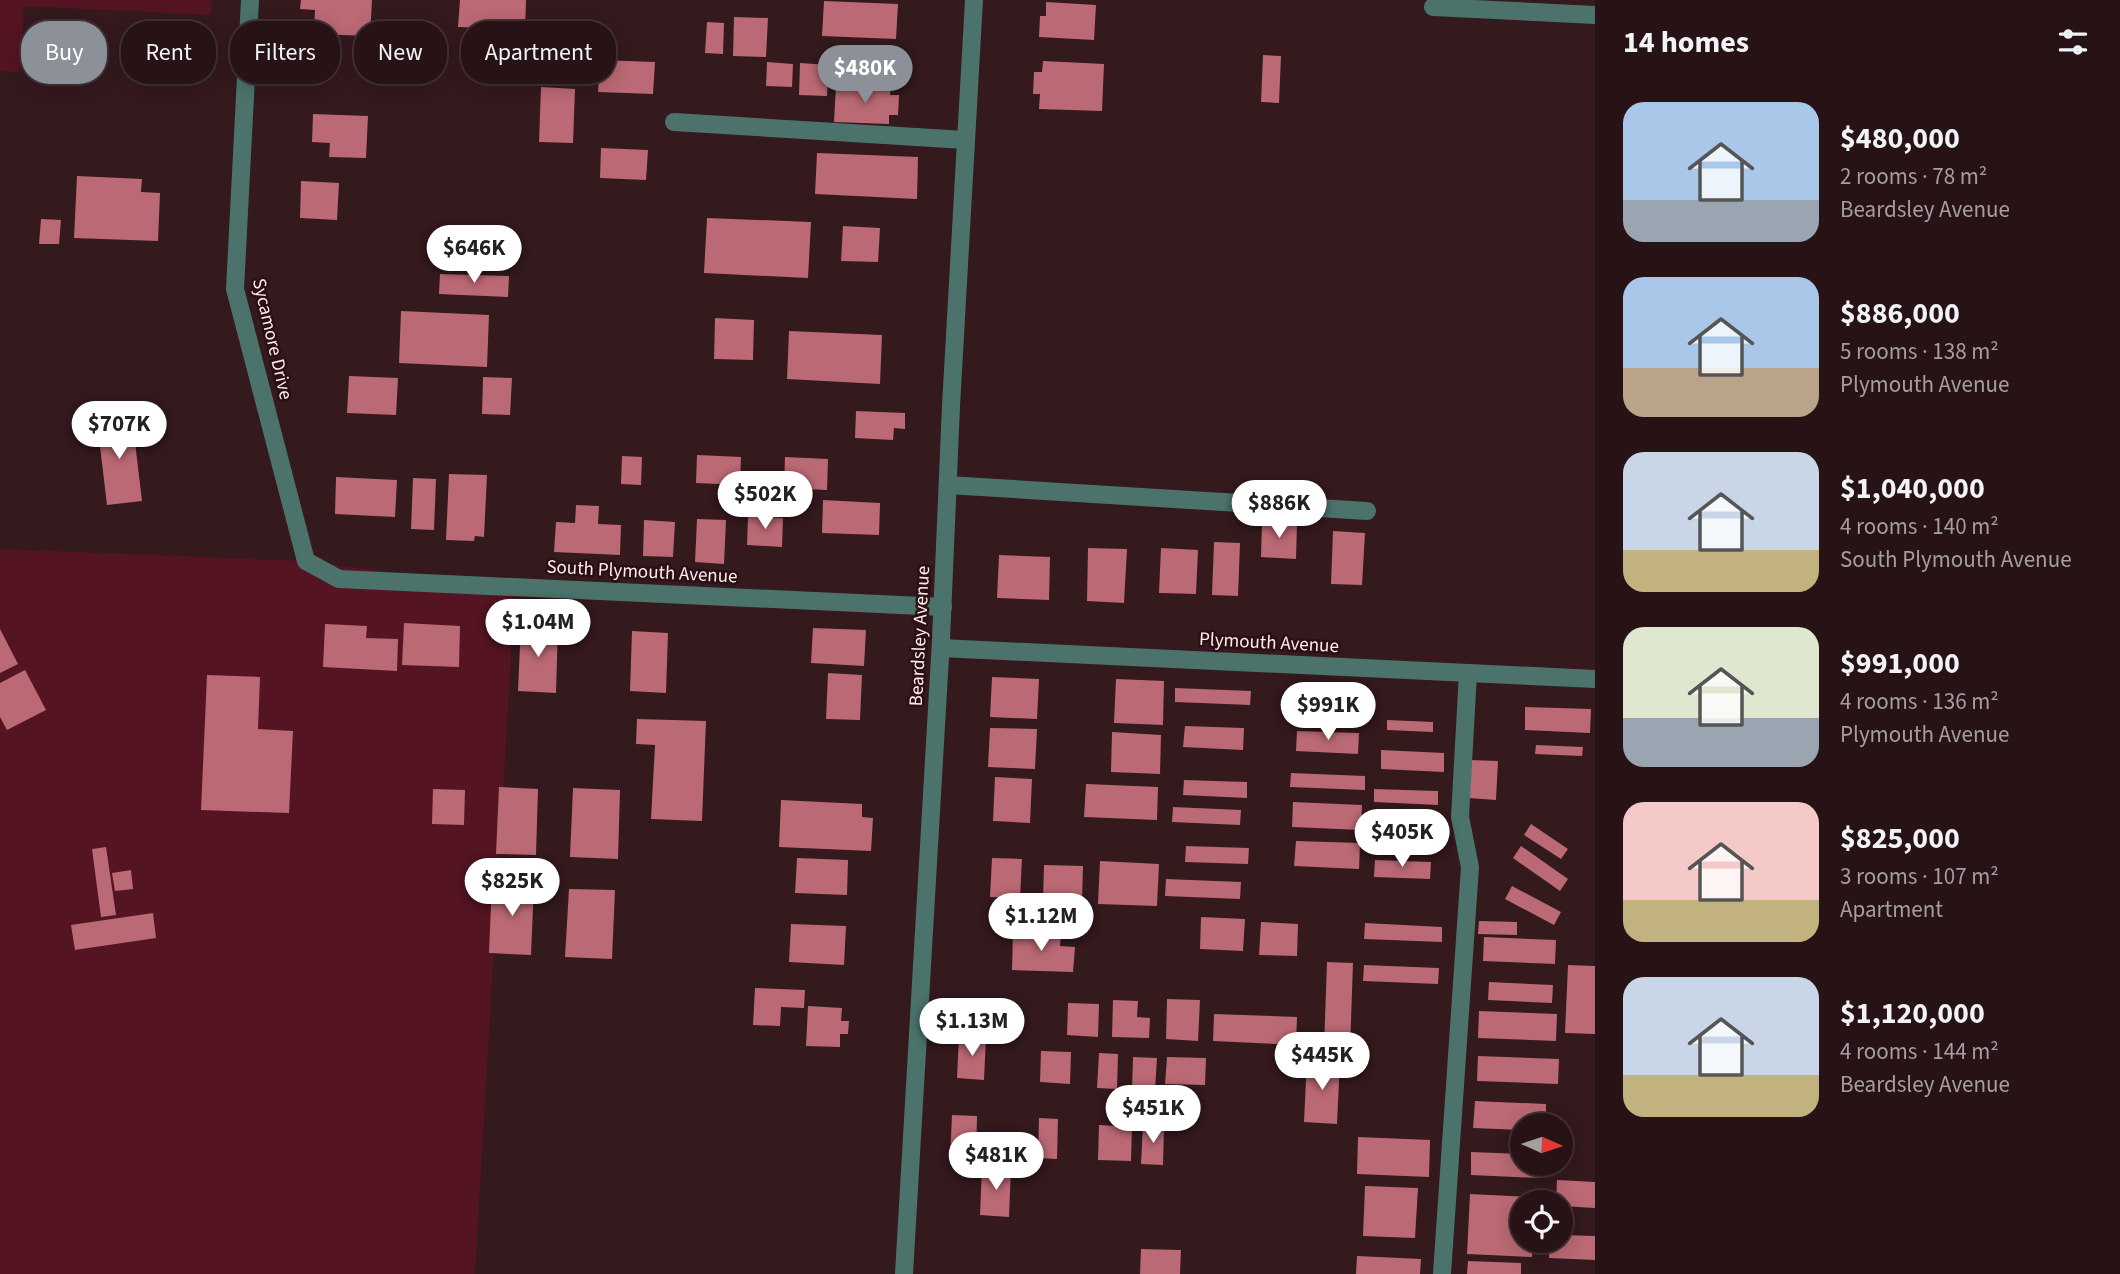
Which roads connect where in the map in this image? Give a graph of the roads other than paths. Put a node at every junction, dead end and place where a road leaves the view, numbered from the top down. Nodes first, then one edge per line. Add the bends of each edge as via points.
1 (250, 0) edge
2 (974, 0) edge
3 (1433, 7) dead end
4 (1595, 15) edge
5 (674, 122) dead end
6 (965, 140) junction
7 (948, 485) junction
8 (1367, 511) dead end
9 (339, 579) joint
10 (943, 607) junction
11 (941, 648) junction
12 (1468, 673) junction
13 (1595, 679) edge
14 (904, 1274) edge
15 (1442, 1274) edge

1 - 9 street, Sycamore Drive via 235,289 306,561
2 - 6 street, Beardsley Avenue
3 - 4 street
5 - 6 street
6 - 7 street, Beardsley Avenue
7 - 8 street
7 - 10 street, Beardsley Avenue
9 - 10 street, South Plymouth Avenue
10 - 11 street, Beardsley Avenue
11 - 12 street, Plymouth Avenue
11 - 14 street, Beardsley Avenue
12 - 13 street, Plymouth Avenue
12 - 15 street via 1460,817 1471,867

